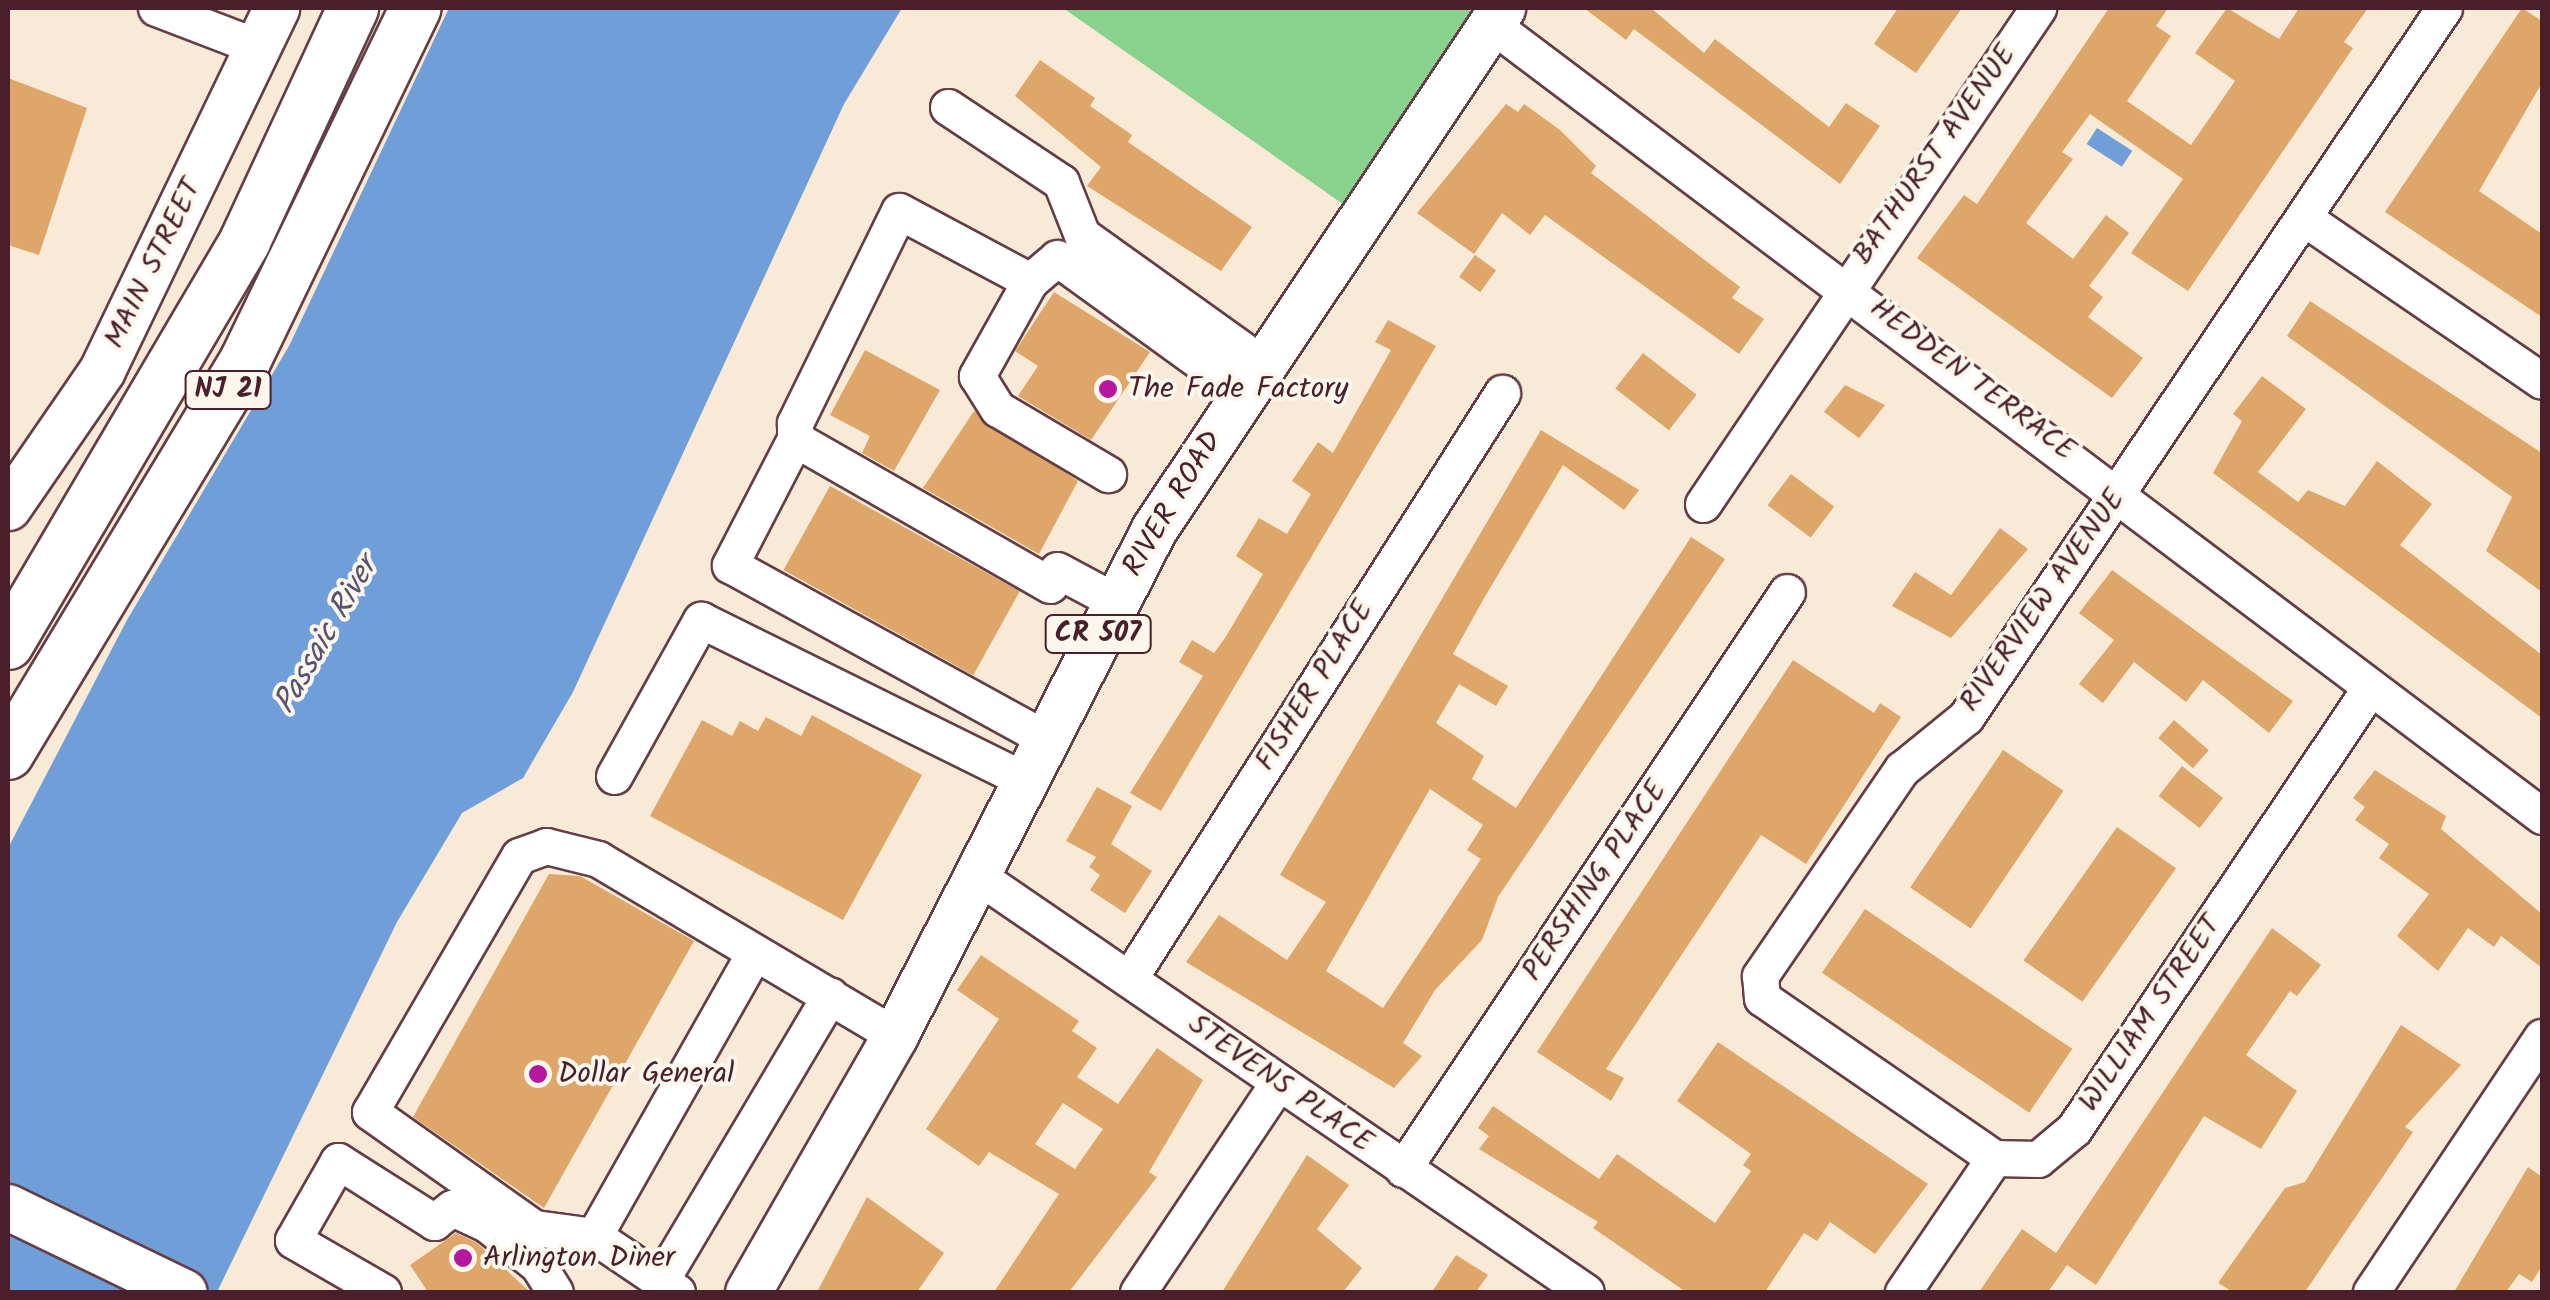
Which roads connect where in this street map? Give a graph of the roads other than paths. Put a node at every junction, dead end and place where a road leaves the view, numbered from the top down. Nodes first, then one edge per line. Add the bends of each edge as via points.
1 (352, 8) edge
2 (416, 8) edge
3 (2038, 8) edge
4 (2444, 8) edge
5 (167, 10) edge
6 (1496, 16) edge
7 (267, 27) edge
8 (948, 108) dead end
9 (2304, 218) junction
10 (1030, 281) junction
11 (1845, 284) junction
12 (1252, 378) junction
13 (2542, 380) edge
14 (1502, 393) dead end
15 (795, 440) junction
16 (1108, 474) dead end
17 (2119, 492) junction
18 (1703, 504) dead end
19 (8, 507) edge
20 (1787, 592) dead end
21 (1116, 601) junction
22 (8, 644) edge
23 (2370, 688) junction
24 (1043, 736) junction
25 (8, 754) edge
26 (614, 776) dead end
27 (1021, 778) junction
28 (2542, 816) edge
29 (976, 874) junction
30 (755, 952) junction
31 (1129, 978) junction
32 (822, 1008) junction
33 (894, 1035) junction
34 (2542, 1037) edge
35 (1278, 1083) junction
36 (1994, 1158) junction
37 (1403, 1169) junction
38 (8, 1206) edge
39 (594, 1236) junction
40 (669, 1286) edge
41 (1566, 1287) edge
42 (184, 1292) edge
43 (383, 1292) edge
44 (554, 1292) edge
45 (748, 1292) edge
46 (1138, 1292) edge
47 (1902, 1292) edge
48 (2371, 1292) edge

1 - 22 highway, NJ 21 via 245,241
2 - 25 highway, NJ 21 via 245,362
3 - 11 street, BATHURST AVENUE
4 - 9 street, RIVERVIEW AVENUE
5 - 7 street
6 - 11 street, HEDDEN TERRACE
6 - 12 main road, RIVER ROAD / CR 507
7 - 19 main road, MAIN STREET via 102,370
8 - 12 street via 1061,182 1082,235
9 - 13 street
9 - 17 street, RIVERVIEW AVENUE
10 - 12 street via 1057,258
10 - 15 street via 899,211 795,422
10 - 16 street via 977,376 998,409
11 - 17 street, HEDDEN TERRACE
11 - 18 street, BATHURST AVENUE
12 - 21 main road, RIVER ROAD / CR 507
14 - 31 street, FISHER PLACE
15 - 21 street via 1054,577
15 - 24 street via 730,565
17 - 23 street, HEDDEN TERRACE
17 - 36 street, RIVERVIEW AVENUE via 1966,717 1902,769 1760,976 1762,998
20 - 37 street, PERSHING PLACE
21 - 24 main road, RIVER ROAD / CR 507
23 - 28 street, HEDDEN TERRACE
23 - 36 street, WILLIAM STREET via 2074,1129 2038,1160
24 - 27 main road, RIVER ROAD / CR 507
26 - 27 street via 701,620
27 - 29 main road, RIVER ROAD / CR 507
29 - 31 street, STEVENS PLACE
29 - 33 main road, RIVER ROAD / CR 507
30 - 32 street
30 - 39 street
30 - 39 street via 598,859 546,846 519,856 370,1112 534,1228
31 - 35 street, STEVENS PLACE
32 - 33 street
32 - 40 street
33 - 45 main road, RIVER ROAD / CR 507
34 - 48 street
35 - 37 street, STEVENS PLACE
35 - 46 street
36 - 47 street
37 - 41 street, STEVENS PLACE
38 - 42 main road
39 - 40 street
43 - 44 street via 293,1240 338,1161 434,1222 452,1208 488,1224 538,1265

